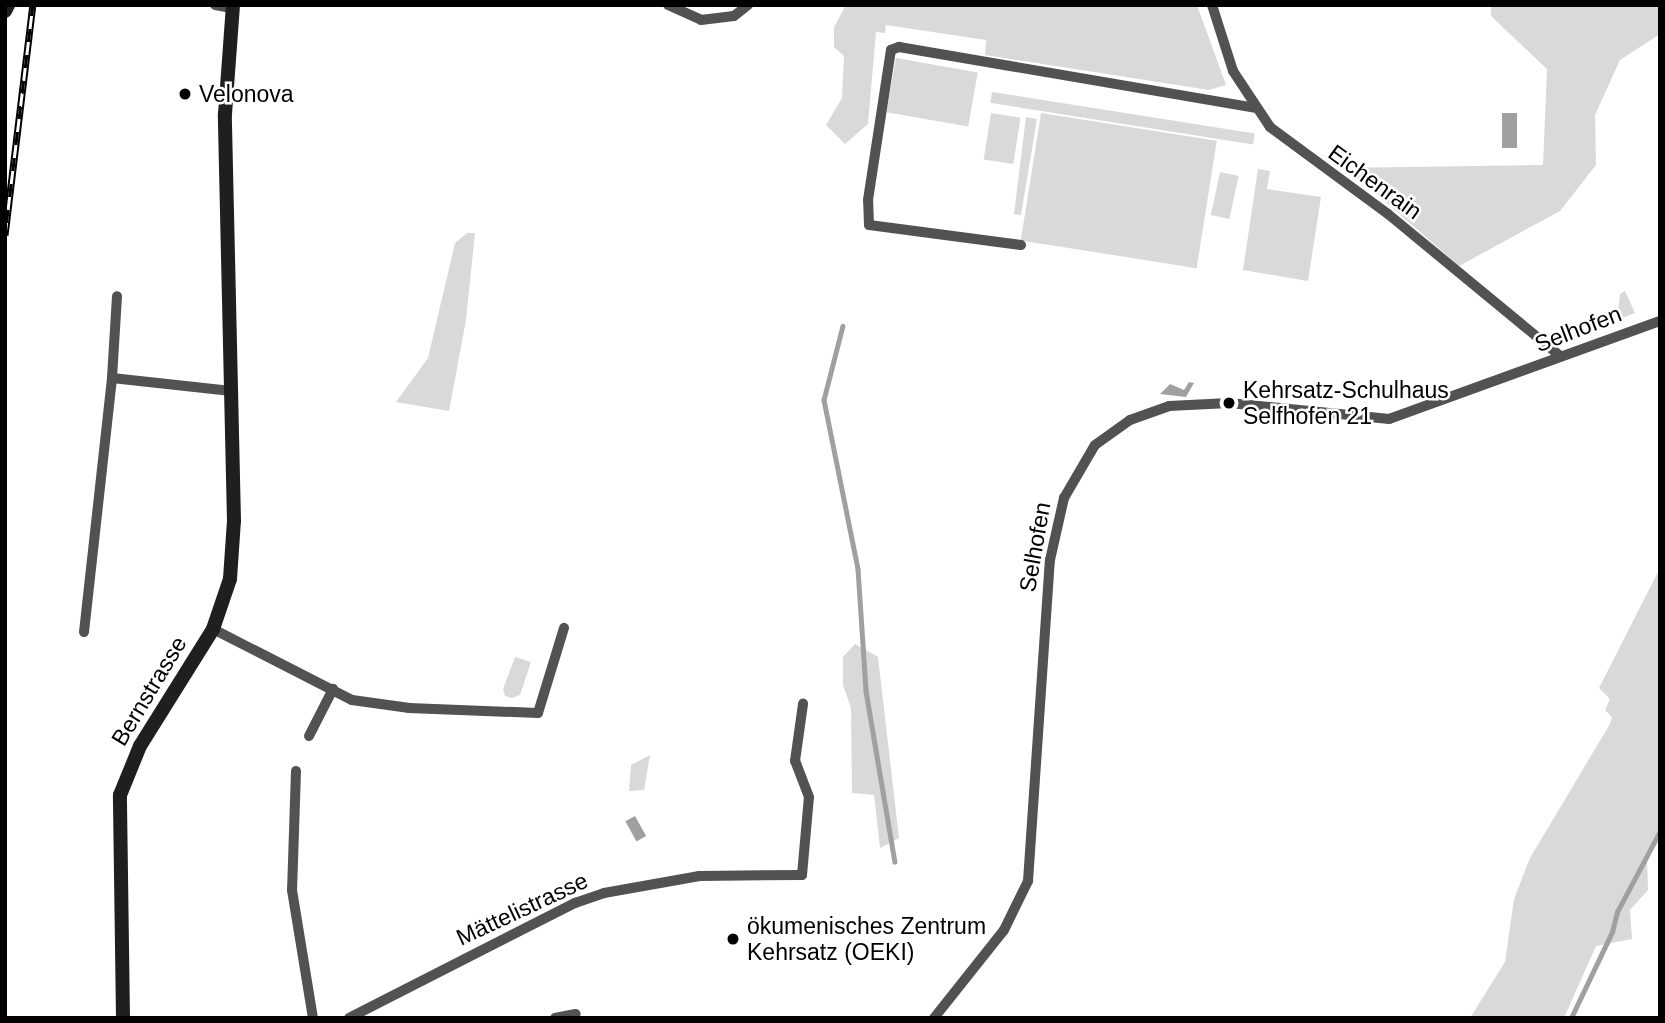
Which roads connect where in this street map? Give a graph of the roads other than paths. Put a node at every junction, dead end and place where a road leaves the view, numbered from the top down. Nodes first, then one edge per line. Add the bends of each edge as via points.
1 (8, 5) edge
2 (215, 5) edge
3 (668, 5) edge
4 (748, 5) edge
5 (1212, 5) edge
6 (232, 7) edge
7 (5, 11) edge
8 (1254, 108) junction
9 (1021, 245) dead end
10 (117, 296) dead end
11 (1660, 321) edge
12 (1560, 356) junction
13 (112, 377) junction
14 (231, 391) junction
15 (564, 628) dead end
16 (213, 629) junction
17 (84, 632) dead end
18 (333, 689) junction
19 (803, 704) dead end
20 (309, 736) dead end
21 (296, 771) dead end
22 (576, 1014) dead end
23 (123, 1018) edge
24 (313, 1018) edge
25 (349, 1018) edge
26 (555, 1018) edge
27 (934, 1018) edge

1 - 7 street
2 - 6 street, Bernstrasse
3 - 4 street via 701,20 734,16
5 - 8 street, Eichenrain via 1233,71
6 - 14 street, Bernstrasse via 225,114
8 - 9 street via 899,47 891,50 868,200 869,225
8 - 12 street, Eichenrain via 1290,145 1388,214
10 - 13 street
11 - 12 street, Selhofen
12 - 27 street, Selhofen via 1389,419 1229,403 1169,406 1130,420 1095,445 1064,498 1050,560 1028,881 1004,930
13 - 14 street
13 - 17 street
14 - 16 street, Bernstrasse via 234,542 229,585
15 - 18 street via 538,713 378,706 352,700
16 - 18 street
16 - 23 street, Bernstrasse via 148,730 120,795
18 - 20 street
19 - 25 street, Mättelistrasse via 795,761 809,797 802,875 699,876 604,892
21 - 24 street via 292,890
22 - 26 street

